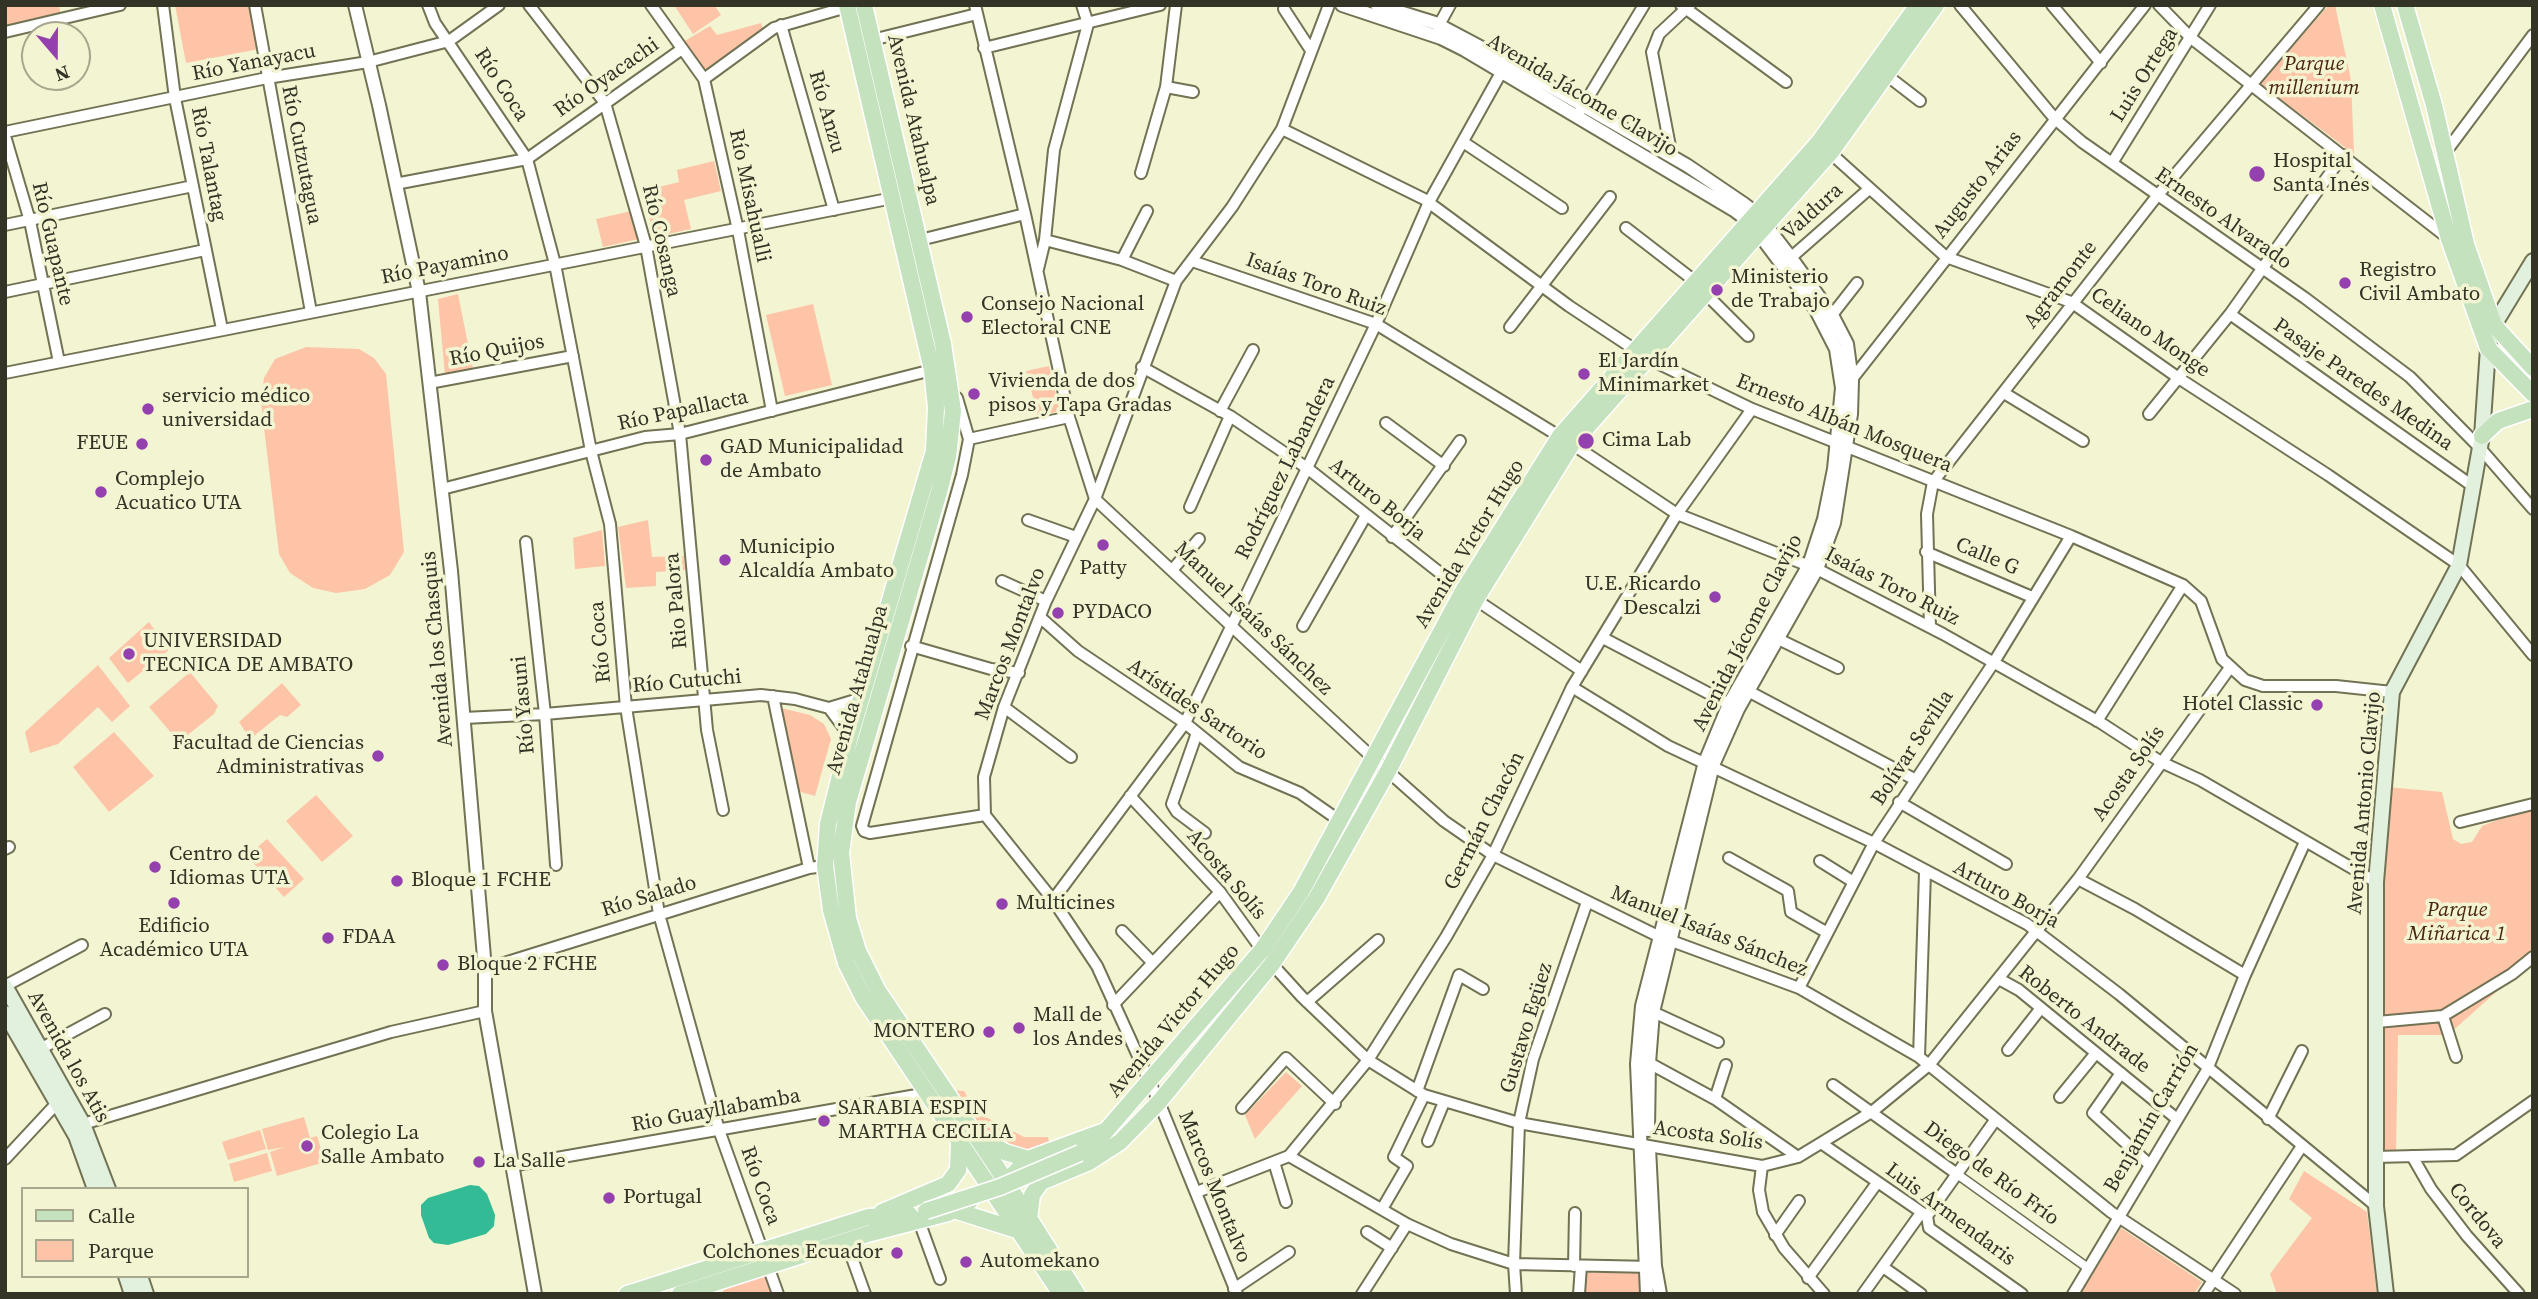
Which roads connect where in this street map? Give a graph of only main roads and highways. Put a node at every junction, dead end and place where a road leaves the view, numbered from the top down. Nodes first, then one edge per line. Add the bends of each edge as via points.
1 (864, 5) edge
2 (1918, 5) edge
3 (1936, 5) edge
4 (2382, 5) edge
5 (2405, 5) edge
6 (847, 6) edge
7 (1825, 147) junction
8 (2533, 261) edge
9 (2494, 325) junction
10 (2488, 348) junction
11 (2533, 368) edge
12 (2533, 394) edge
13 (2533, 409) edge
14 (2481, 442) junction
15 (1469, 595) junction
16 (1267, 957) junction
17 (5, 986) edge
18 (5, 1013) edge
19 (1135, 1125) junction
20 (973, 1132) junction
21 (1102, 1132) junction
22 (959, 1143) junction
23 (1086, 1150) junction
24 (1032, 1158) junction
25 (997, 1182) junction
26 (1041, 1182) junction
27 (94, 1187) edge
28 (107, 1187) edge
29 (933, 1192) junction
30 (951, 1212) junction
31 (923, 1216) junction
32 (871, 1225) junction
33 (1023, 1225) junction
34 (718, 1288) edge
35 (627, 1294) edge
36 (680, 1294) edge
37 (1061, 1294) edge
38 (1077, 1294) edge
39 (2386, 1294) edge

1 - 20 main road, Avenida Atahualpa via 920,240 953,411 948,457 841,835 848,918 878,992
2 - 7 main road, Avenida Victor Hugo
3 - 7 main road, Avenida Victor Hugo
4 - 10 main road via 2449,239
5 - 9 main road via 2466,244
6 - 22 main road, Avenida Atahualpa via 932,370 936,407 934,451 850,736 817,867 846,963 863,997
7 - 15 main road, Avenida Victor Hugo via 1566,440
8 - 9 main road, Avenida Antonio Clavijo
9 - 10 main road, Avenida Antonio Clavijo
9 - 11 main road
10 - 12 main road
10 - 14 main road, Avenida Antonio Clavijo
13 - 14 main road via 2498,421
14 - 39 main road, Avenida Antonio Clavijo via 2459,565 2392,692 2376,882 2376,1206
15 - 16 main road, Avenida Victor Hugo via 1373,758
15 - 16 main road, Avenida Victor Hugo via 1388,771 1315,899
16 - 19 main road, Avenida Victor Hugo via 1159,1102
16 - 21 main road, Avenida Victor Hugo
17 - 28 main road, Avenida los Atis via 83,1124
18 - 27 main road, Avenida los Atis via 76,1136
19 - 23 main road, Avenida Victor Hugo
19 - 26 main road, Avenida Victor Hugo via 1109,1151
20 - 24 main road via 1005,1152
20 - 25 main road, Avenida Atahualpa
21 - 23 main road, Avenida Victor Hugo
21 - 24 main road, Avenida Victor Hugo
22 - 25 main road, Avenida Atahualpa
22 - 29 main road via 960,1161 953,1178
23 - 31 main road, Avenida Victor Hugo, bridge
24 - 25 main road, Avenida Victor Hugo
24 - 26 main road via 1032,1169
25 - 30 main road, Avenida Victor Hugo
25 - 33 main road, Avenida Atahualpa
26 - 33 main road
29 - 30 main road via 944,1196
29 - 32 main road
30 - 31 main road, Avenida Victor Hugo
30 - 33 main road
31 - 32 main road, Avenida Victor Hugo
31 - 32 main road, Avenida Victor Hugo
32 - 34 main road, Avenida Victor Hugo via 846,1241
32 - 35 main road, Avenida Victor Hugo via 763,1249
33 - 37 main road, Avenida Atahualpa
33 - 38 main road, Avenida Atahualpa
34 - 36 main road, Avenida Victor Hugo

